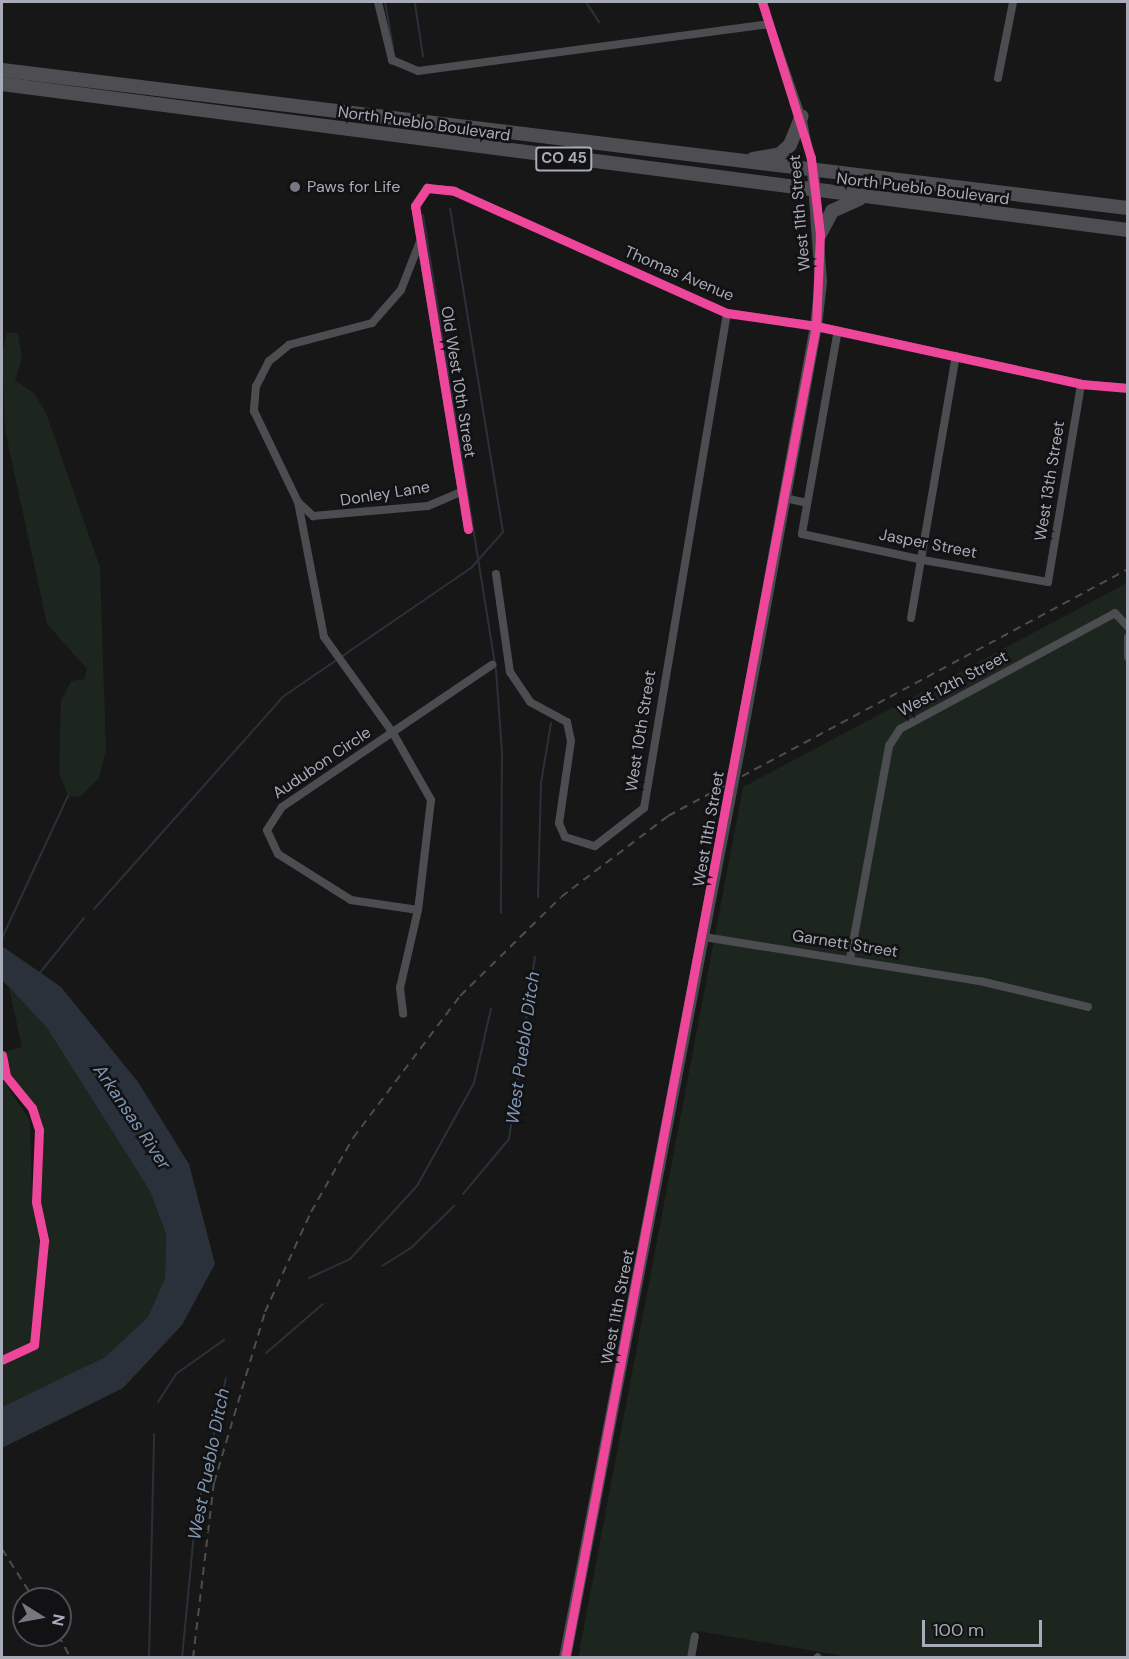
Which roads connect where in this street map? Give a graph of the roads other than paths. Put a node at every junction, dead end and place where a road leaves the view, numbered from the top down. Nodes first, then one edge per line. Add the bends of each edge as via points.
1 (378, 2) edge
2 (1013, 2) edge
3 (764, 4) edge
4 (769, 24) junction
5 (2, 70) edge
6 (998, 78) dead end
7 (2, 84) edge
8 (801, 116) junction
9 (738, 162) junction
10 (813, 171) junction
11 (815, 192) junction
12 (864, 198) junction
13 (1128, 208) edge
14 (1128, 230) edge
15 (820, 234) junction
16 (420, 241) junction
17 (727, 313) junction
18 (816, 326) junction
19 (837, 335) junction
20 (956, 356) junction
21 (1081, 384) junction
22 (1128, 388) edge
23 (461, 492) junction
24 (785, 498) junction
25 (298, 502) junction
26 (806, 503) junction
27 (468, 529) dead end
28 (923, 560) junction
29 (496, 574) dead end
30 (1048, 582) joint
31 (911, 618) dead end
32 (1128, 627) edge
33 (1128, 637) edge
34 (1128, 657) edge
35 (492, 665) dead end
36 (393, 733) junction
37 (418, 910) junction
38 (704, 937) junction
39 (850, 959) junction
40 (1088, 1007) dead end
41 (403, 1014) dead end
42 (695, 1636) dead end
43 (565, 1658) edge
44 (691, 1658) edge

1 - 4 street via 385,47 392,60 418,71
2 - 6 street
3 - 4 street, West 11th Street
4 - 8 street, West 11th Street
5 - 9 main road, North Pueblo Boulevard / CO 45
7 - 11 main road, North Pueblo Boulevard / CO 45
8 - 9 main road via 796,137 780,154
8 - 10 street, West 11th Street
9 - 10 main road, North Pueblo Boulevard / CO 45
10 - 11 street, West 11th Street
10 - 13 main road, North Pueblo Boulevard / CO 45
11 - 12 main road, North Pueblo Boulevard / CO 45
11 - 15 street, West 11th Street
12 - 14 main road, North Pueblo Boulevard / CO 45
12 - 15 main road via 832,211
15 - 18 street, West 11th Street
16 - 17 street, Thomas Avenue via 415,206 427,188 436,187
16 - 23 street, Old West 10th Street
16 - 25 street via 401,290 372,323 289,345 269,361 256,386 254,411
17 - 18 street, Thomas Avenue
17 - 29 street, West 10th Street via 644,808 595,846 565,837 560,823 571,741 567,722 530,702 510,672
18 - 19 street, Thomas Avenue
18 - 24 street, West 11th Street
19 - 20 street, Thomas Avenue
19 - 26 street
20 - 21 street, Thomas Avenue
20 - 28 street
21 - 22 street, Thomas Avenue
21 - 30 street, West 13th Street
23 - 25 street, Donley Lane via 428,506 313,516
23 - 27 street, Old West 10th Street
24 - 26 street
24 - 38 street, West 11th Street, bridge
25 - 36 street via 324,637
26 - 28 street, Jasper Street via 802,534
28 - 30 street, Jasper Street
28 - 31 street
32 - 39 street, West 12th Street via 1115,613 900,729 889,746
33 - 34 street
35 - 36 street, Audubon Circle
36 - 37 street via 431,800
36 - 37 street, Audubon Circle via 282,807 267,830 279,854 351,900
37 - 41 street via 400,988
38 - 39 street, Garnett Street
38 - 43 street, West 11th Street
39 - 40 street, Garnett Street via 980,981
42 - 44 street

